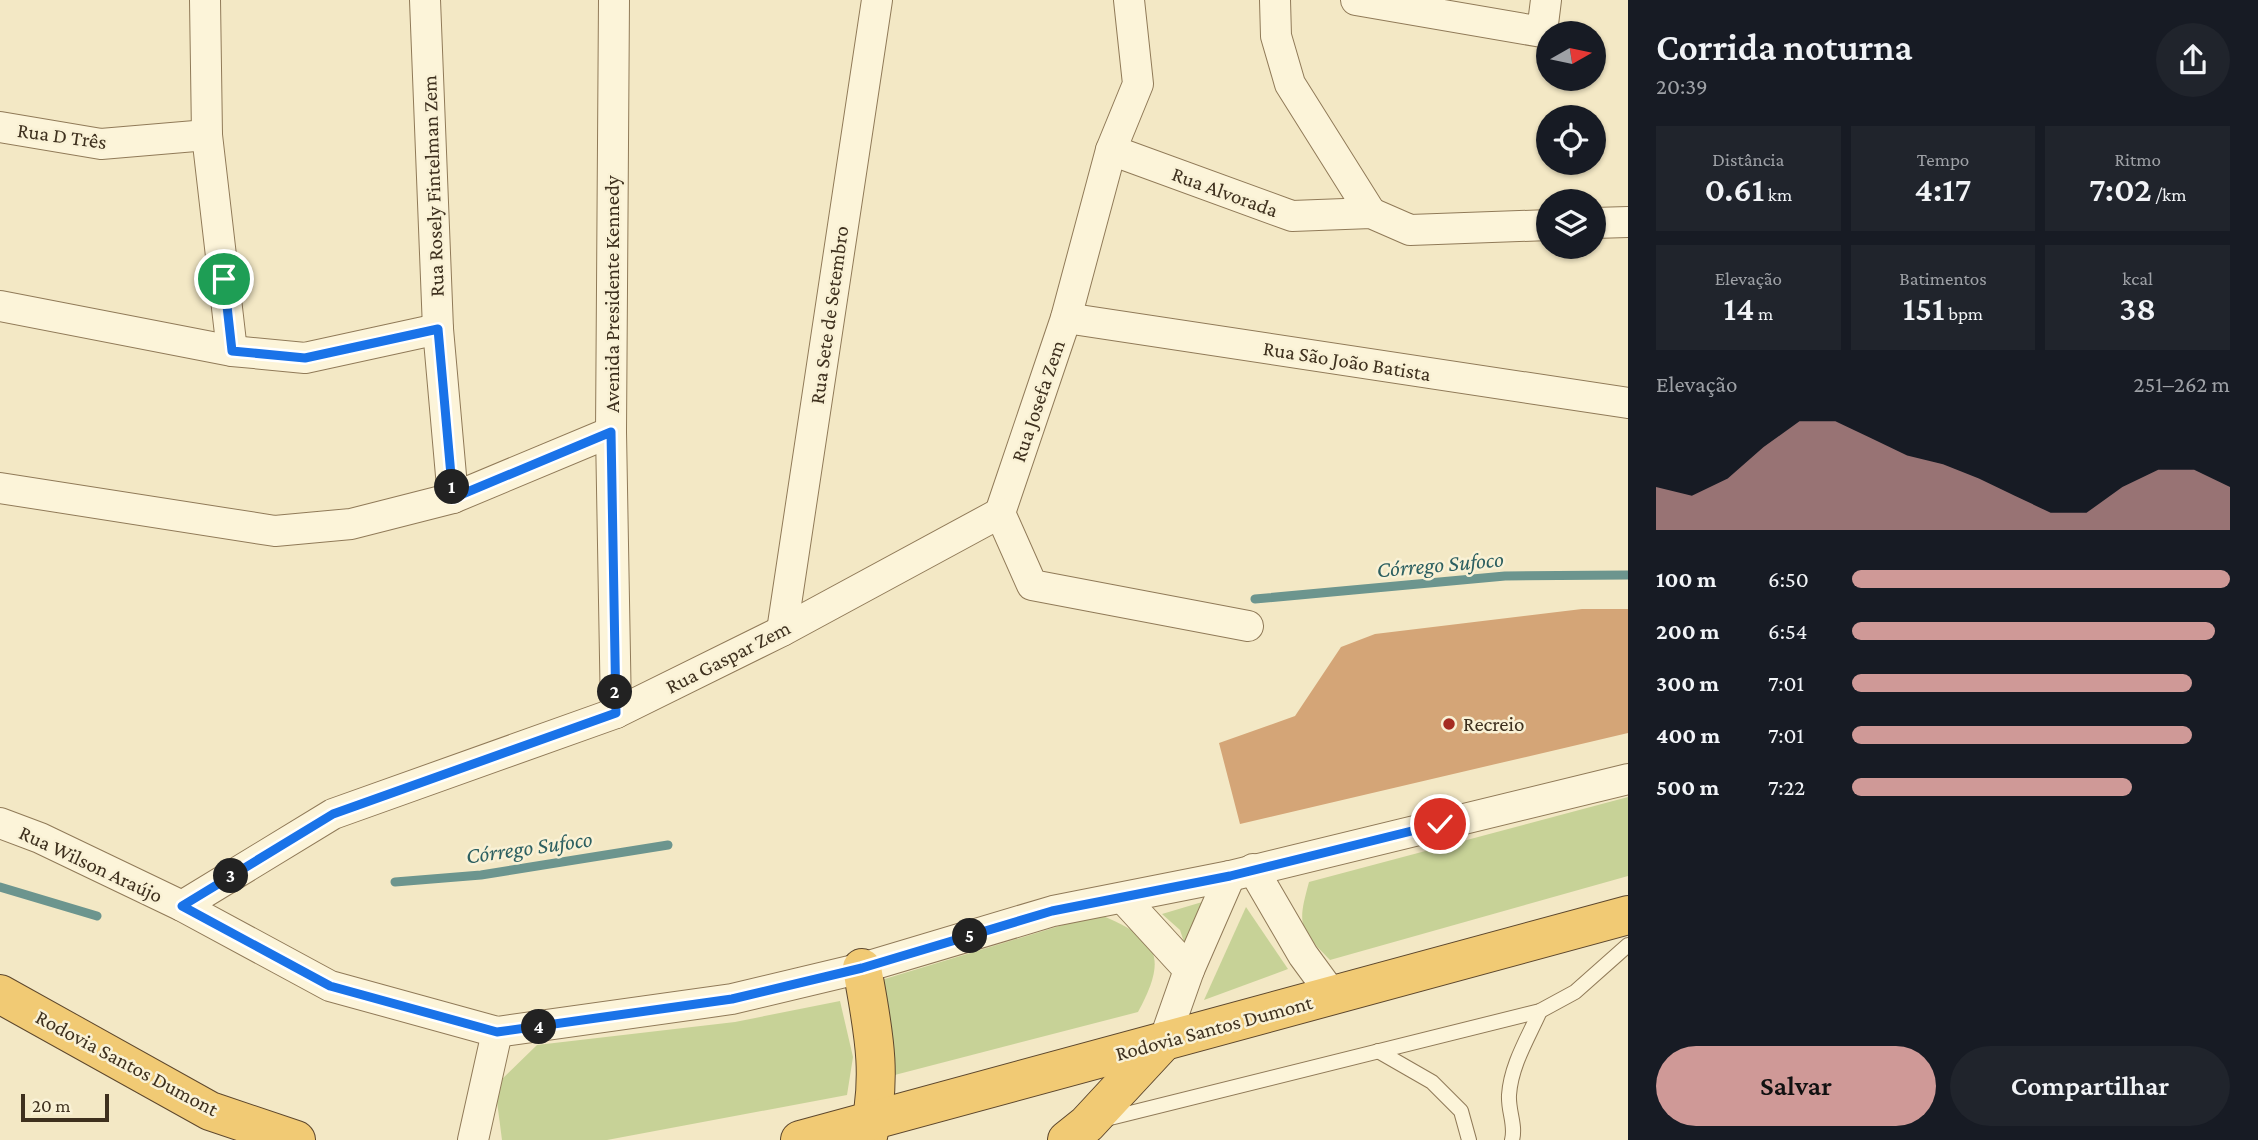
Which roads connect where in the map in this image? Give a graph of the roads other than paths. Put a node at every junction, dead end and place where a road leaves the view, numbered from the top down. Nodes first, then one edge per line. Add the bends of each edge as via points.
1 (205, 0) edge
2 (425, 0) edge
3 (614, 0) edge
4 (877, 0) edge
5 (1129, 0) edge
6 (1275, 0) edge
7 (1356, 0) edge
8 (1546, 0) edge
9 (0, 127) edge
10 (207, 135) junction
11 (1111, 150) junction
12 (1371, 213) junction
13 (1628, 222) edge
14 (1606, 223) edge
15 (1536, 225) edge
16 (0, 306) edge
17 (1066, 318) junction
18 (438, 329) junction
19 (232, 351) junction
20 (1628, 403) edge
21 (611, 432) junction
22 (0, 488) edge
23 (453, 498) junction
24 (1000, 513) junction
25 (1248, 626) dead end
26 (782, 631) junction
27 (616, 713) junction
28 (1628, 779) edge
29 (0, 823) edge
30 (1241, 873) junction
31 (1123, 898) junction
32 (182, 906) junction
33 (1628, 915) edge
34 (1628, 944) edge
35 (862, 968) junction
36 (1189, 970) junction
37 (0, 994) edge
38 (1334, 996) junction
39 (1540, 1011) junction
40 (497, 1032) junction
41 (1164, 1041) junction
42 (1378, 1051) junction
43 (869, 1130) edge
44 (1077, 1132) edge
45 (296, 1140) edge
46 (473, 1140) edge
47 (800, 1140) edge
48 (1469, 1140) edge
49 (1512, 1140) edge

1 - 10 street
2 - 18 street, Rua Rosely Fintelman Zem
3 - 21 street, Avenida Presidente Kennedy
4 - 26 street, Rua Sete de Setembro
5 - 11 street, Rua Josefa Zem via 1138,84
6 - 12 street via 1276,36 1290,84
7 - 8 street via 1542,32
9 - 10 street, Rua D Três via 101,144
10 - 19 street
11 - 12 street, Rua Alvorada via 1292,216
11 - 17 street, Rua Josefa Zem
12 - 15 street, Rua Alvorada via 1410,230
13 - 14 street
16 - 19 street
17 - 20 street, Rua São João Batista
17 - 24 street, Rua Josefa Zem
18 - 19 street via 305,358
18 - 23 street, Rua Rosely Fintelman Zem
21 - 23 street
21 - 27 street, Avenida Presidente Kennedy
22 - 23 street via 275,531 351,524
24 - 25 street via 1032,584
24 - 26 street, Rua Gaspar Zem
26 - 27 street, Rua Gaspar Zem
27 - 32 street, Rua Gaspar Zem via 333,814
28 - 30 street
29 - 32 street, Rua Wilson Araújo
30 - 31 street
30 - 36 street
30 - 38 street
31 - 35 street via 1052,911
31 - 36 street
32 - 40 street, Rua Wilson Araújo via 330,986
33 - 38 highway, Rodovia Santos Dumont
34 - 39 lane via 1575,992
35 - 40 street via 732,999
35 - 43 highway via 877,1048
36 - 41 street
37 - 45 highway, Rodovia Santos Dumont via 210,1111
38 - 41 highway, Rodovia Santos Dumont
39 - 42 lane
39 - 49 lane via 1516,1063 1508,1097
40 - 46 street
41 - 43 highway, Rodovia Santos Dumont
41 - 44 highway
42 - 44 lane
42 - 48 lane via 1432,1082 1461,1111
43 - 47 highway, Rodovia Santos Dumont

